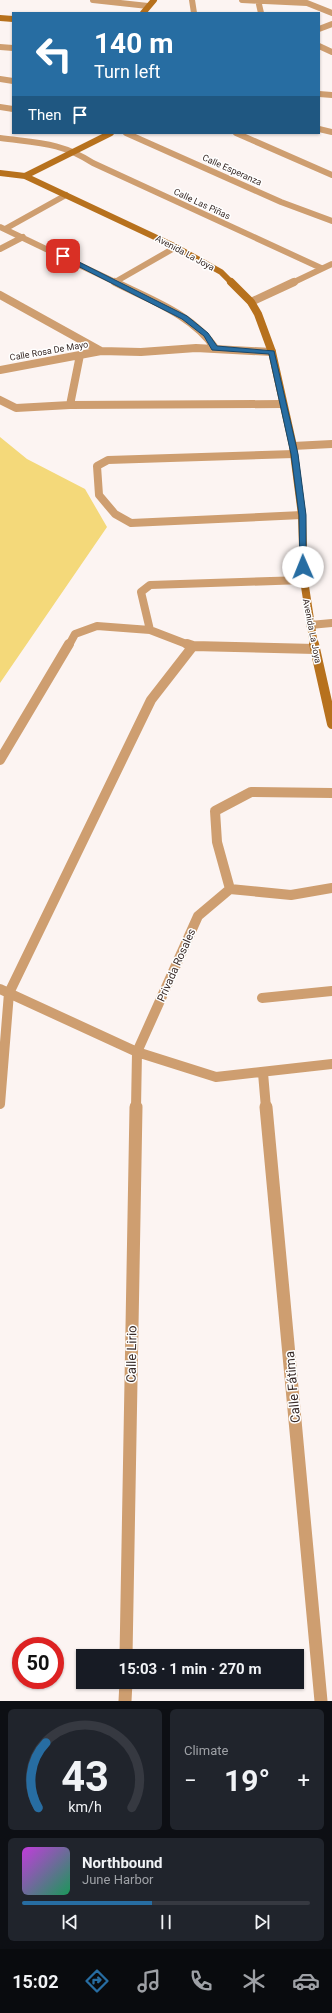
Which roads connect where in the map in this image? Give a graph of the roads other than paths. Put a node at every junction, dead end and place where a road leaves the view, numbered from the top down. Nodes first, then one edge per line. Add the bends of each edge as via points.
1 (93, 0) edge
2 (154, 0) edge
3 (192, 0) edge
4 (242, 0) edge
5 (258, 1) edge
6 (148, 6) junction
7 (144, 12) edge
8 (194, 12) edge
9 (261, 12) edge
10 (332, 13) edge
11 (0, 18) edge
12 (12, 20) edge
13 (332, 24) edge
14 (320, 29) edge
15 (320, 46) edge
16 (0, 47) edge
17 (12, 48) edge
18 (332, 52) edge
19 (0, 79) edge
20 (12, 81) edge
21 (320, 94) edge
22 (332, 95) edge
23 (0, 107) edge
24 (12, 109) edge
25 (320, 129) edge
26 (332, 132) edge
27 (109, 134) edge
28 (128, 134) edge
29 (238, 134) edge
30 (0, 138) edge
31 (76, 152) junction
32 (0, 173) edge
33 (332, 175) edge
34 (25, 176) junction
35 (66, 195) junction
36 (332, 221) edge
37 (2, 228) edge
38 (23, 237) junction
39 (176, 247) junction
40 (0, 249) edge
41 (332, 264) edge
42 (322, 268) junction
43 (115, 282) junction
44 (0, 295) edge
45 (251, 302) junction
46 (215, 348) junction
47 (101, 352) junction
48 (272, 352) junction
49 (80, 355) junction
50 (0, 370) edge
51 (0, 400) edge
52 (282, 404) junction
53 (70, 405) junction
54 (332, 444) edge
55 (294, 450) junction
56 (302, 515) junction
57 (304, 580) junction
58 (332, 623) edge
59 (310, 625) junction
60 (150, 630) junction
61 (193, 646) junction
62 (315, 649) junction
63 (329, 695) edge
64 (332, 724) edge
65 (0, 760) edge
66 (332, 792) edge
67 (332, 888) edge
68 (230, 889) junction
69 (5, 991) edge
70 (332, 991) edge
71 (262, 998) dead end
72 (137, 1052) junction
73 (332, 1064) edge
74 (263, 1073) junction
75 (0, 1104) edge
76 (126, 1649) edge
77 (126, 1689) edge
78 (125, 1701) edge
79 (321, 1701) edge

1 - 6 street
2 - 6 main road
3 - 8 street
4 - 5 street
5 - 9 street
5 - 10 street via 306,3
6 - 7 main road
11 - 12 main road
13 - 14 street
15 - 18 street
16 - 17 street
19 - 20 street
21 - 22 street
23 - 24 street
25 - 26 street
27 - 31 main road
28 - 36 street, Calle Esperanza via 281,202
29 - 33 street
30 - 31 street, Calle Las Piñas via 60,146
31 - 34 main road
31 - 42 street, Calle Las Piñas via 93,163
32 - 34 main road, Avenida La Joya
34 - 35 main road, Avenida La Joya
35 - 37 street
35 - 39 main road, Avenida La Joya
37 - 38 street
38 - 40 street
38 - 43 street
39 - 43 street
39 - 45 main road, Avenida La Joya via 221,272
41 - 42 street
42 - 45 street
43 - 46 street via 184,318 206,335
44 - 47 street
45 - 48 main road, Avenida La Joya
46 - 47 street, Calle Rosa De Mayo
46 - 48 street, Calle Rosa De Mayo
47 - 49 street, Calle Rosa De Mayo
48 - 52 main road, Avenida La Joya
49 - 50 street, Calle Rosa De Mayo
49 - 53 street
51 - 53 street via 16,408
52 - 53 street
52 - 55 main road, Avenida La Joya
54 - 55 street
55 - 56 main road, Avenida La Joya
55 - 56 street via 108,460 97,466 99,496 114,514 131,523
56 - 57 main road, Avenida La Joya
57 - 59 main road, Avenida La Joya
57 - 60 street via 150,585 141,592
58 - 59 street
59 - 62 main road, Avenida La Joya
60 - 61 street
60 - 65 street via 97,626 75,634
61 - 62 street
61 - 69 street via 151,700
62 - 63 main road, Avenida La Joya
63 - 64 main road, Avenida La Joya
66 - 68 street via 251,792 215,811 217,842
67 - 68 street via 291,895
68 - 72 street, Privada Rosales via 198,916
69 - 72 street
69 - 75 street
70 - 71 street
72 - 74 street via 216,1077
72 - 76 street, Calle Lirio
73 - 74 street
74 - 79 street, Calle Fátima
77 - 78 street

